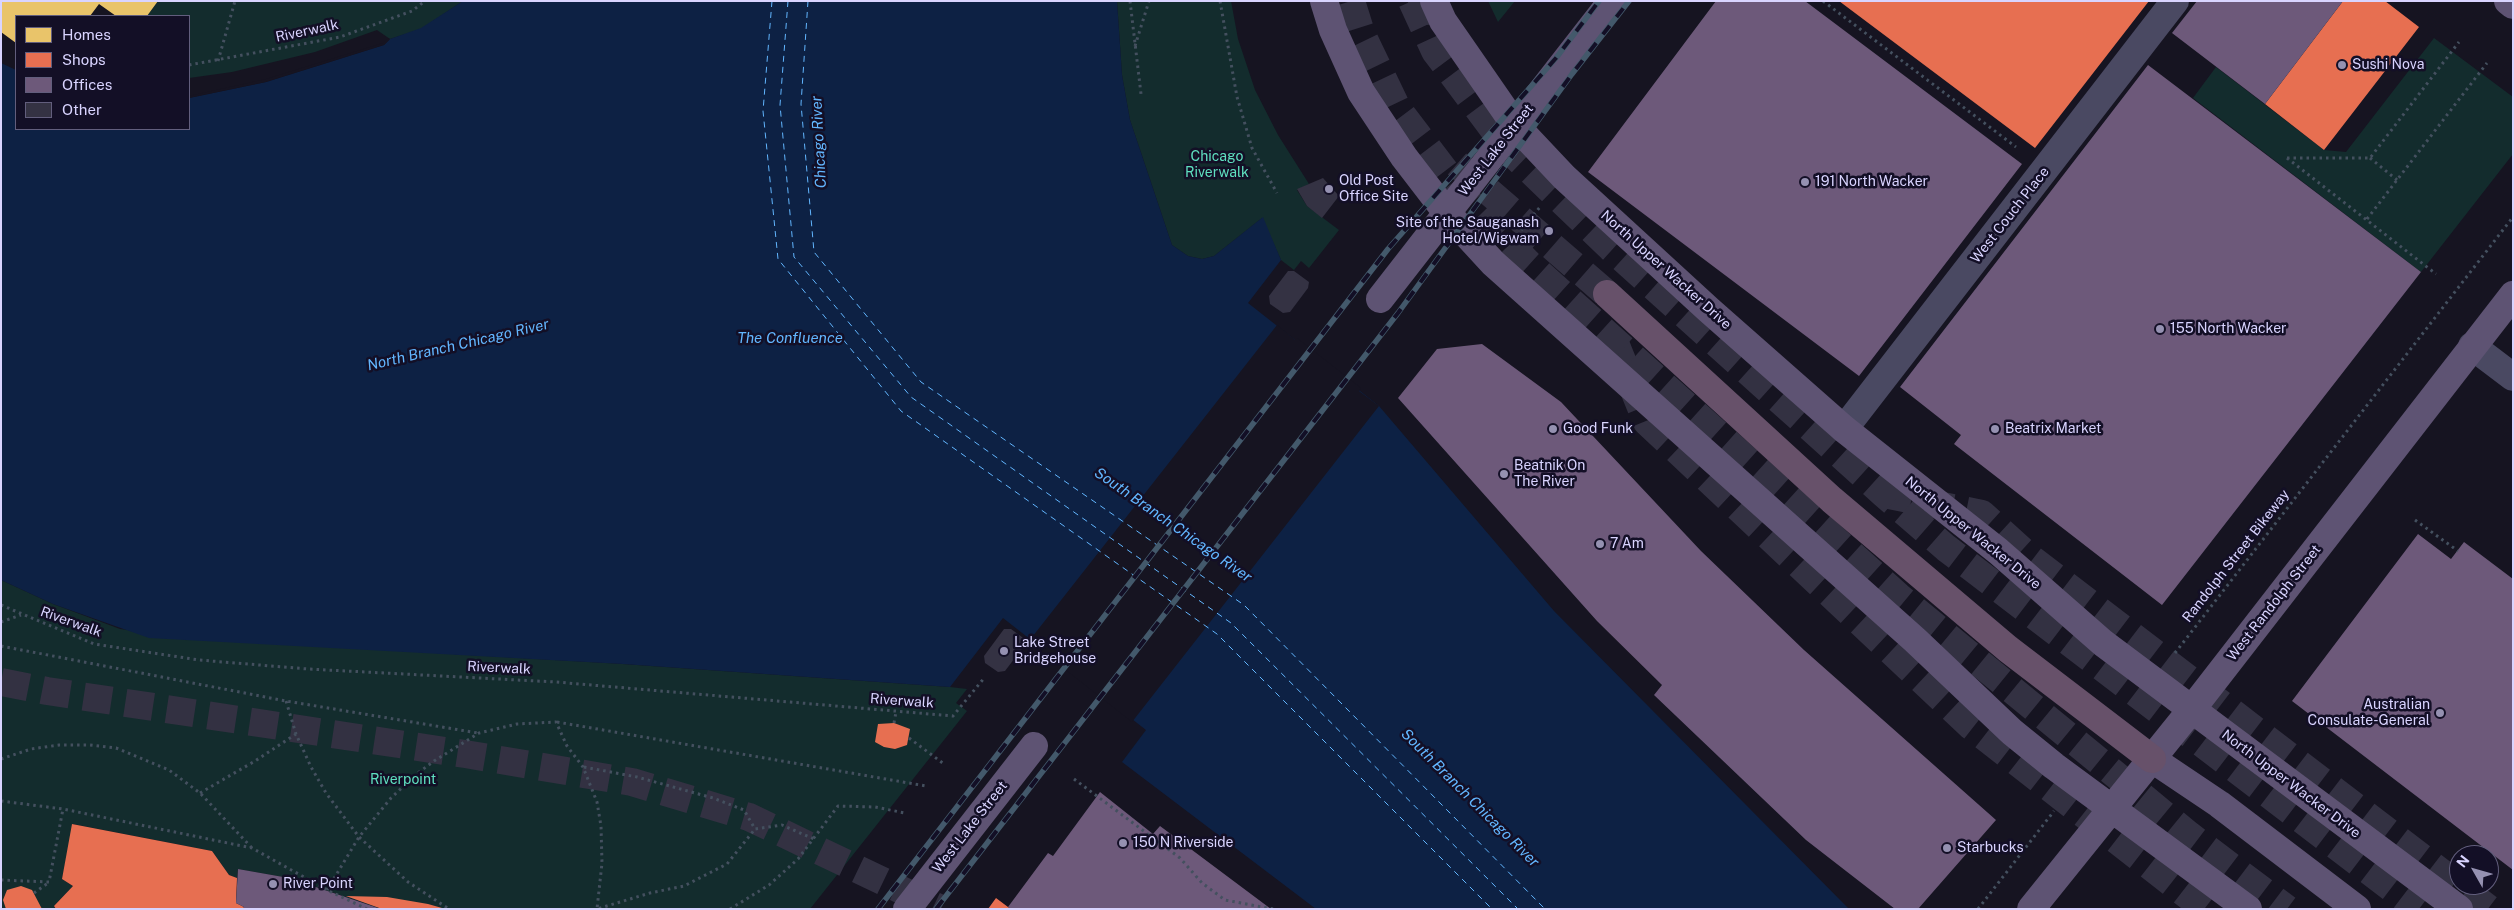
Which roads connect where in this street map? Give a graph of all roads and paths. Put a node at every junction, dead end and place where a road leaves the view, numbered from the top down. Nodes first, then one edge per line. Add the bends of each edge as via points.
1 (235, 1) edge
2 (425, 1) edge
3 (1130, 1) edge
4 (1149, 1) edge
5 (1220, 1) edge
6 (1324, 1) edge
7 (1434, 1) tunnel mouth
8 (1612, 1) edge
9 (1822, 1) edge
10 (2175, 1) edge
11 (2508, 1) edge
12 (2513, 5) edge
13 (2459, 42) dead end
14 (1135, 47) junction
15 (218, 61) junction
16 (2487, 63) dead end
17 (190, 65) edge
18 (1141, 94) dead end
19 (1515, 125) junction
20 (2370, 158) junction
21 (2045, 169) junction
22 (2397, 180) junction
23 (1277, 193) dead end
24 (1540, 207) dead end
25 (1447, 213) junction
26 (2513, 217) edge
27 (2367, 219) junction
28 (1515, 238) dead end
29 (2436, 274) dead end
30 (1607, 294) tunnel mouth
31 (2513, 295) edge
32 (1380, 299) dead end
33 (2472, 346) junction
34 (2513, 377) edge
35 (1844, 428) junction
36 (2415, 520) dead end
37 (2458, 551) dead end
38 (1, 605) edge
39 (22, 615) junction
40 (1, 622) edge
41 (1, 646) edge
42 (985, 677) dead end
43 (2154, 681) junction
44 (286, 701) junction
45 (2192, 709) junction
46 (896, 712) junction
47 (556, 722) junction
48 (894, 723) dead end
49 (479, 733) junction
50 (296, 734) junction
51 (909, 738) dead end
52 (1034, 746) dead end
53 (1, 759) edge
54 (2152, 759) junction
55 (944, 764) dead end
56 (584, 767) junction
57 (1074, 779) dead end
58 (2077, 782) junction
59 (926, 786) dead end
60 (200, 793) junction
61 (1, 801) edge
62 (2112, 807) junction
63 (63, 809) junction
64 (905, 813) dead end
65 (755, 829) junction
66 (359, 837) junction
67 (814, 839) junction
68 (252, 848) junction
69 (1, 880) edge
70 (49, 882) junction
71 (327, 890) junction
72 (34, 893) dead end
73 (367, 909) edge
74 (449, 909) edge
75 (730, 909) edge
76 (907, 909) edge
77 (1273, 909) edge
78 (1978, 909) edge
79 (2031, 909) edge
80 (2248, 909) edge
81 (2357, 909) edge
82 (2459, 909) edge

1 - 15 path
2 - 15 path, Riverwalk via 412,11 340,37
3 - 14 path
4 - 14 path
5 - 23 path via 1237,97 1252,148
6 - 25 main road via 1333,30 1361,92 1404,157
7 - 19 main road, North Upper Wacker Drive via 1443,21
8 - 19 main road, West Lake Street
9 - 21 path
10 - 21 lane, West Couch Place
11 - 12 main road
13 - 20 path
14 - 18 path
15 - 17 path, Riverwalk
16 - 22 path
19 - 25 main road, West Lake Street
19 - 35 main road, North Upper Wacker Drive via 1628,237
20 - 22 path
20 - 27 path via 2287,158
21 - 35 lane, West Couch Place
22 - 27 path
24 - 28 path
25 - 32 main road, West Lake Street
25 - 58 main road via 1493,263 1915,640 2012,732
26 - 43 path, Randolph Street Bikeway
27 - 29 path
30 - 54 highway via 1832,500 2008,649
31 - 33 main road, West Randolph Street
33 - 34 lane
33 - 45 main road, West Randolph Street
35 - 43 main road, North Upper Wacker Drive
36 - 37 path
38 - 39 path, Riverwalk
39 - 40 path
39 - 46 path, Riverwalk via 94,644 199,660 595,685
41 - 44 path
42 - 46 path, Riverwalk via 953,716
43 - 45 main road, North Upper Wacker Drive
44 - 49 path
44 - 50 path
45 - 54 main road, West Randolph Street
45 - 82 main road, North Upper Wacker Drive
46 - 48 path
47 - 49 path via 518,724
47 - 56 path via 567,746
47 - 59 path
49 - 66 path via 414,776
50 - 60 path
50 - 66 path via 326,794
51 - 55 path
52 - 76 main road, West Lake Street
53 - 60 path via 31,749 59,745 116,748 169,770
54 - 62 main road, West Randolph Street
54 - 81 main road via 2219,804
56 - 65 path via 637,777 713,798 744,810
56 - 65 path via 597,802 601,826 602,863 597,909 684,886 727,864
57 - 77 path via 1180,858 1202,883 1225,900
58 - 62 main road
58 - 78 path
60 - 68 path
61 - 63 path
62 - 79 main road, West Randolph Street
62 - 80 main road
63 - 68 path
63 - 70 path
64 - 67 path via 875,807 838,806
65 - 67 path via 782,825
66 - 71 path
66 - 74 path via 408,882
67 - 75 path via 770,885
68 - 71 path
69 - 70 path
70 - 72 path
71 - 73 path

